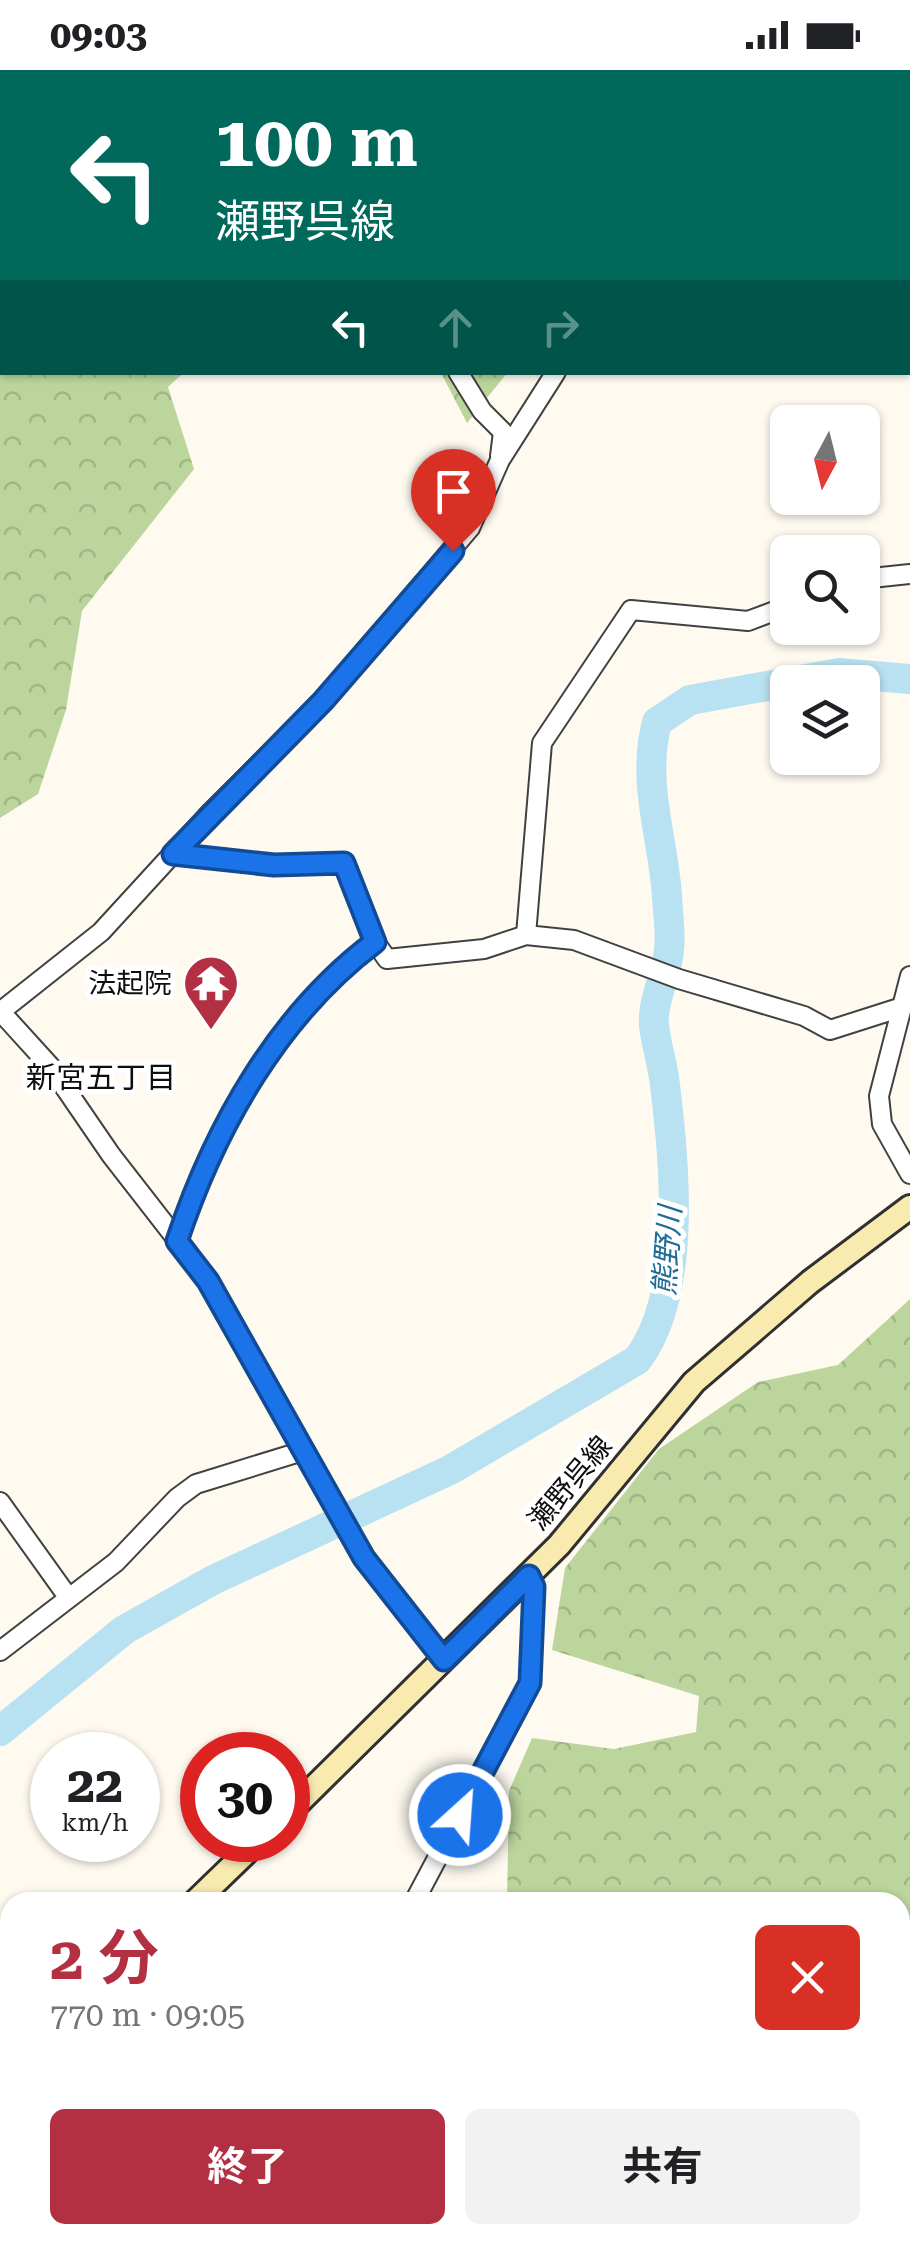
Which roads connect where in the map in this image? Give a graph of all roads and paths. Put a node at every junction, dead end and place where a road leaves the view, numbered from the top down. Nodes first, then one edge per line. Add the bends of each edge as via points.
1 (460, 375) edge
2 (554, 375) edge
3 (500, 460) junction
4 (910, 574) edge
5 (880, 577) edge
6 (770, 612) edge
7 (173, 854) junction
8 (526, 935) junction
9 (375, 942) junction
10 (910, 976) edge
11 (902, 1007) junction
12 (0, 1011) edge
13 (910, 1174) edge
14 (910, 1207) edge
15 (177, 1241) junction
16 (303, 1450) junction
17 (0, 1502) edge
18 (529, 1576) junction
19 (68, 1597) junction
20 (0, 1651) edge
21 (444, 1660) junction
22 (310, 1791) edge
23 (236, 1862) edge
24 (205, 1892) edge
25 (419, 1892) edge

1 - 3 street via 503,432
2 - 3 street
3 - 7 street via 453,551 323,701
4 - 5 street
6 - 8 street via 748,620 631,610 622,620 542,743
7 - 9 street via 274,865 344,863
7 - 12 street via 92,940
8 - 9 street via 484,948 387,959
8 - 11 street via 574,940 830,1030
9 - 15 street via 314,993 264,1060 218,1142
10 - 11 street
11 - 13 street via 879,1096 882,1124
12 - 15 street via 50,1066
14 - 18 main road, 瀬野呉線 via 694,1382
15 - 16 street via 208,1281
16 - 19 street via 196,1484 116,1562
16 - 21 street via 364,1558
17 - 19 street
18 - 21 main road, 瀬野呉線
18 - 25 street via 530,1683
19 - 20 street
21 - 22 main road, 瀬野呉線
23 - 24 main road

